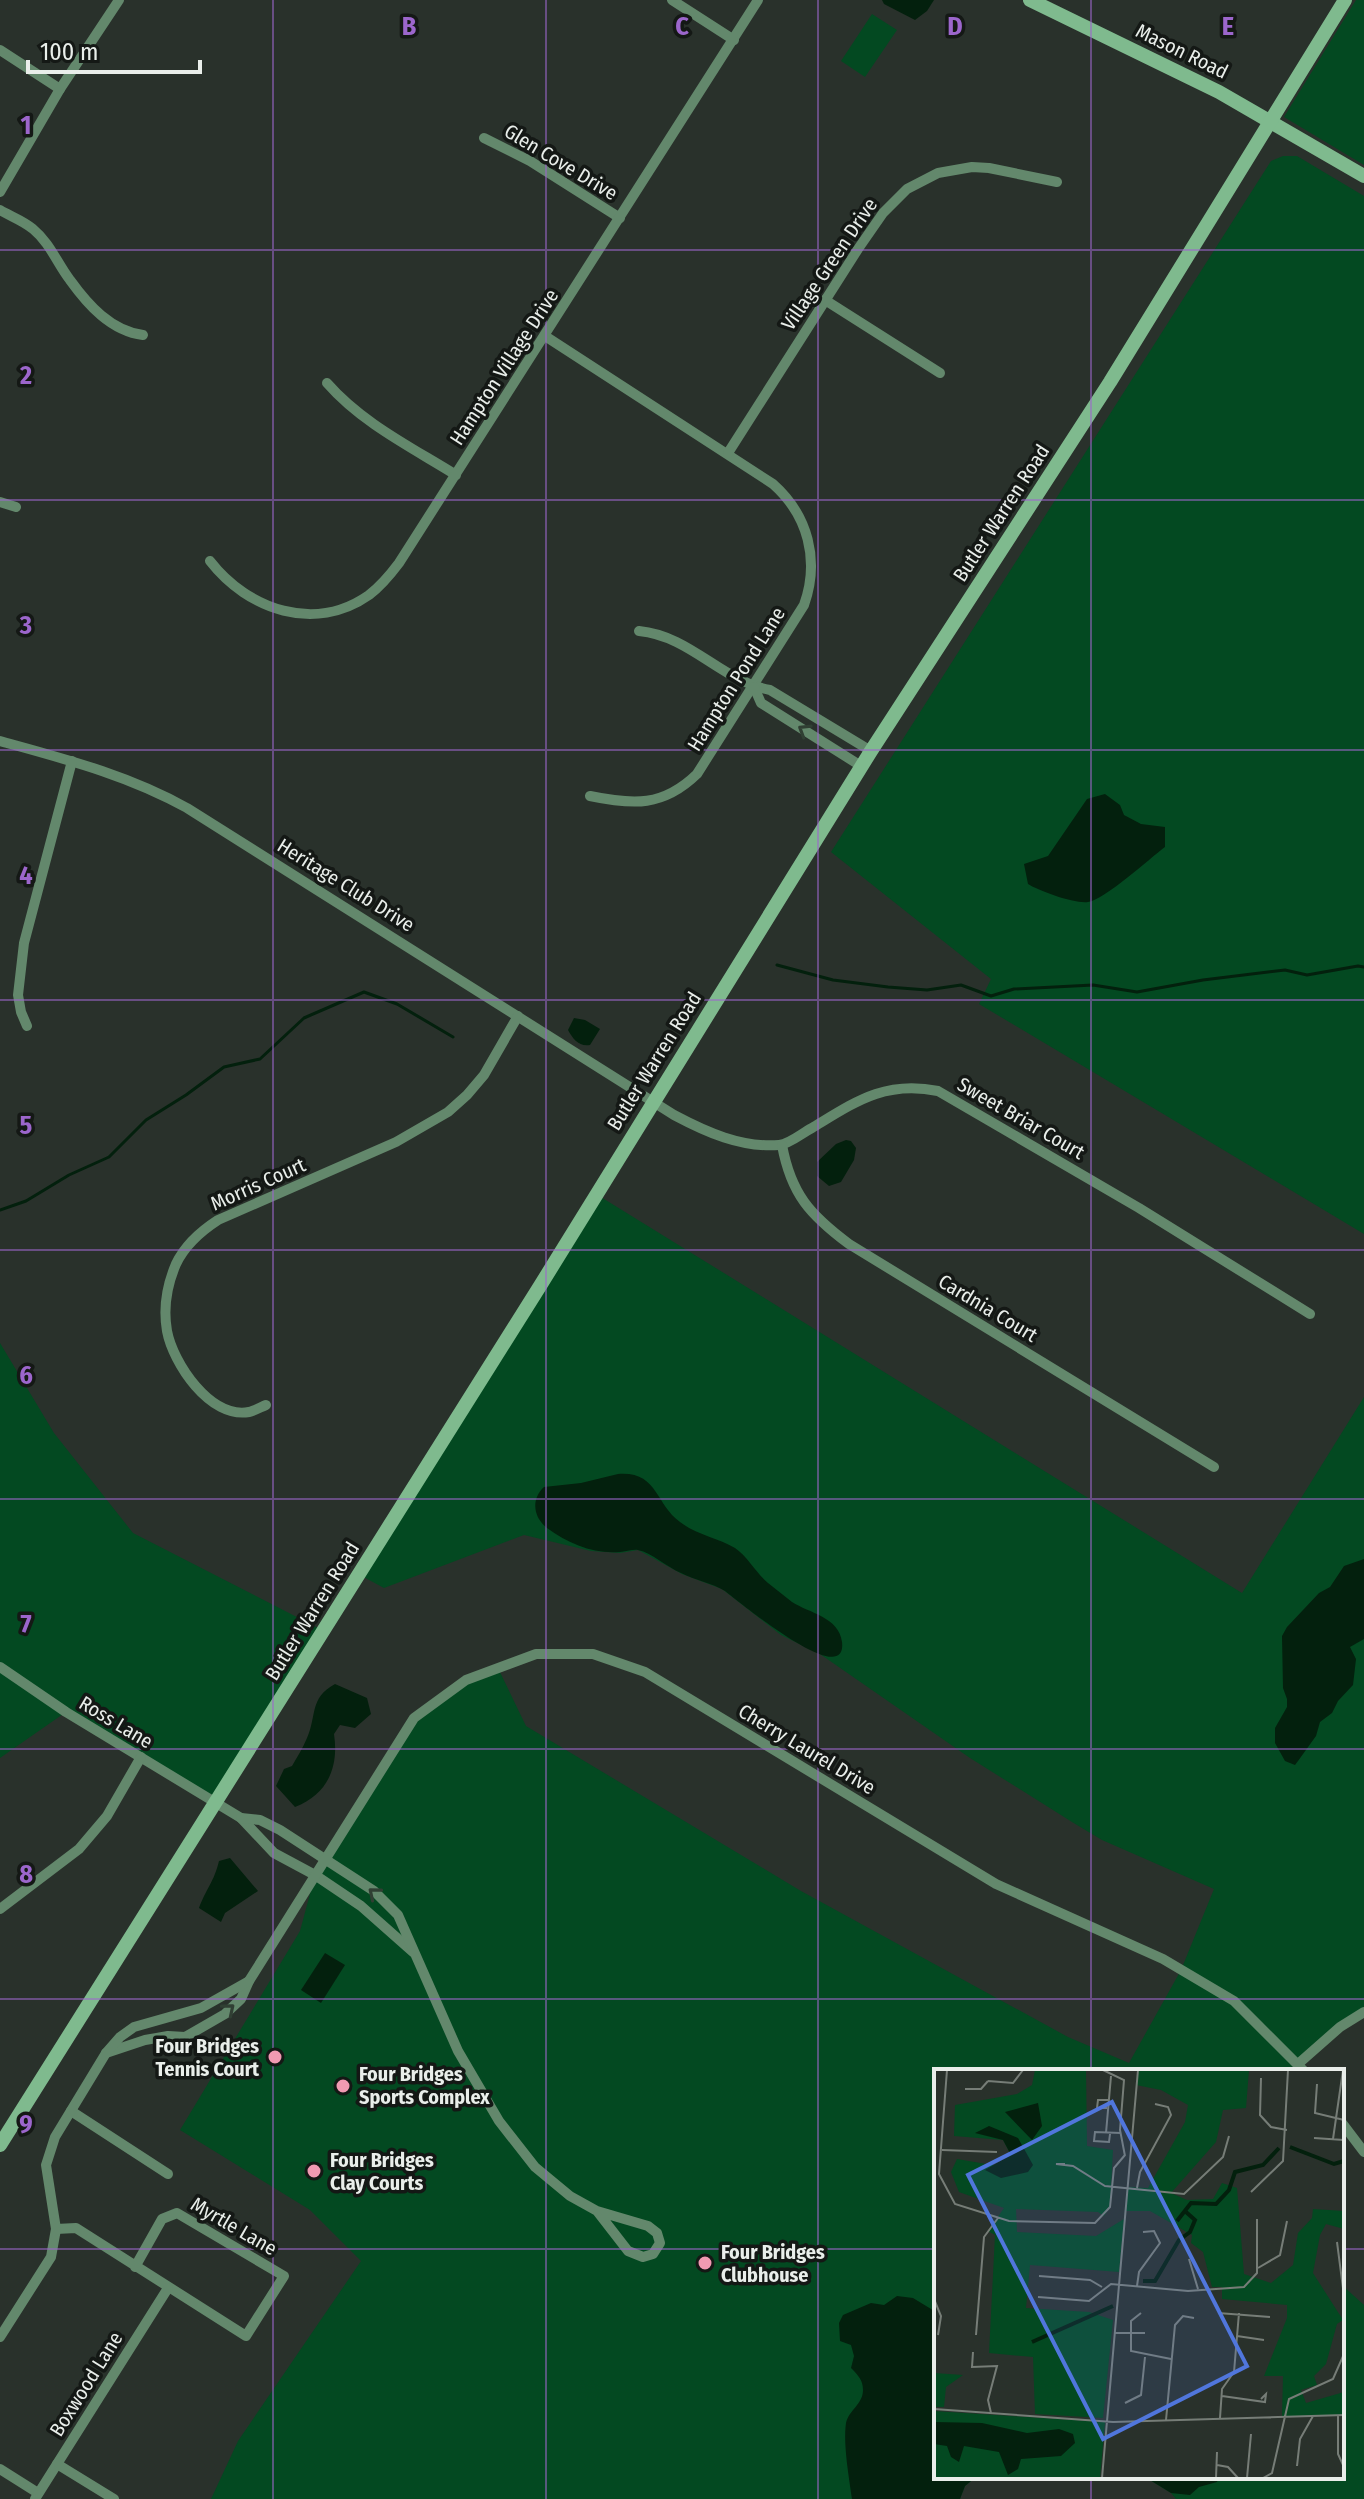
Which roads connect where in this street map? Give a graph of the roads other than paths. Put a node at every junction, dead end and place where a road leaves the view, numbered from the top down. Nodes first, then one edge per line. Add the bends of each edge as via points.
1 (119, 0) edge
2 (672, 0) edge
3 (758, 0) edge
4 (1030, 0) edge
5 (1345, 0) edge
6 (734, 40) junction
7 (0, 50) edge
8 (60, 89) junction
9 (1271, 121) junction
10 (484, 138) dead end
11 (1364, 176) edge
12 (1057, 182) dead end
13 (0, 192) edge
14 (0, 210) edge
15 (620, 218) junction
16 (825, 300) junction
17 (143, 335) dead end
18 (545, 336) junction
19 (940, 373) dead end
20 (327, 383) dead end
21 (728, 453) junction
22 (456, 475) junction
23 (0, 502) edge
24 (16, 507) dead end
25 (210, 561) dead end
26 (639, 631) dead end
27 (754, 687) junction
28 (0, 741) edge
29 (871, 751) junction
30 (72, 761) junction
31 (861, 766) junction
32 (590, 796) dead end
33 (518, 1016) junction
34 (27, 1026) dead end
35 (653, 1101) junction
36 (782, 1145) junction
37 (1310, 1314) dead end
38 (266, 1405) dead end
39 (1214, 1467) dead end
40 (0, 1667) edge
41 (141, 1757) junction
42 (216, 1803) junction
43 (241, 1818) junction
44 (325, 1859) junction
45 (315, 1875) junction
46 (0, 1909) edge
47 (418, 1956) junction
48 (249, 1981) junction
49 (1364, 2012) edge
50 (106, 2053) junction
51 (1301, 2067) edge
52 (71, 2111) junction
53 (1344, 2126) edge
54 (0, 2145) edge
55 (1364, 2152) edge
56 (168, 2174) dead end
57 (597, 2211) junction
58 (56, 2229) junction
59 (135, 2267) junction
60 (168, 2288) junction
61 (0, 2337) edge
62 (57, 2464) junction
63 (0, 2469) edge
64 (36, 2496) edge
65 (114, 2499) edge

1 - 8 street
2 - 6 street
3 - 6 street, Hampton Village Drive
4 - 9 main road, Mason Road
5 - 9 main road, Butler Warren Road
6 - 15 street, Hampton Village Drive
7 - 8 street
8 - 13 street
9 - 11 main road, Mason Road
9 - 29 main road, Butler Warren Road
10 - 15 street, Glen Cove Drive
12 - 16 street, Village Green Drive via 972,167 922,180 883,213
14 - 17 street via 33,229 69,279 113,326
15 - 18 street, Hampton Village Drive
16 - 19 street
16 - 21 street, Village Green Drive
18 - 21 street, Hampton Pond Lane
18 - 22 street, Hampton Village Drive
20 - 22 street via 365,418
21 - 27 street, Hampton Pond Lane via 791,503 811,552 804,605
22 - 25 street, Hampton Village Drive via 382,584 336,611 281,612 242,592
23 - 24 street
26 - 27 street via 679,642
27 - 29 street via 770,690
31 -> 27 street via 761,703
27 - 32 street, Hampton Pond Lane via 708,760 676,791 642,803
28 - 30 street, Heritage Club Drive
29 - 31 main road, Butler Warren Road
30 - 33 street, Heritage Club Drive via 133,781 187,808
30 - 34 street via 24,943 18,995
31 - 35 main road, Butler Warren Road
33 - 35 street, Heritage Club Drive
33 - 38 street, Morris Court via 484,1075 448,1112 396,1142 218,1220 181,1256 170,1280 166,1315 180,1366 196,1387 224,1407 249,1412
35 - 36 street via 709,1133
35 - 42 main road, Butler Warren Road
36 - 37 street, Sweet Briar Court via 887,1089 914,1086 938,1091
36 - 39 street, Cardnia Court via 799,1198 849,1244
40 - 41 street, Ross Lane
41 - 42 street, Ross Lane
41 - 46 street via 88,1840
42 - 43 street, Ross Lane
42 - 54 main road, Butler Warren Road
43 - 44 street via 260,1820
43 - 45 street via 274,1853
44 - 45 street, Cherry Laurel Drive
47 -> 44 street via 398,1915 374,1891
44 - 51 street, Cherry Laurel Drive via 414,1718 451,1689 536,1654 593,1654 645,1672 996,1884 1163,1959 1234,2001
45 - 47 street via 361,1906
45 - 48 street, Cherry Laurel Drive
47 - 57 street via 458,2051 499,2121 535,2167
48 - 50 street via 201,2008 134,2027
50 -> 48 street, Cherry Laurel Drive via 145,2040 185,2037 225,2014 241,1999
49 - 51 street via 1340,2027
50 - 52 street
52 - 56 street
52 - 58 street via 46,2165
53 - 55 street
57 - 57 street via 648,2226 660,2243 653,2254 643,2257 628,2251
58 - 59 street, Myrtle Lane via 76,2228
58 - 61 street via 51,2257
59 - 60 street, Myrtle Lane
59 - 60 street, Myrtle Lane via 162,2219 177,2213 284,2276 246,2336
60 - 62 street, Boxwood Lane
62 - 64 street, Boxwood Lane
62 - 65 street
63 - 64 street

